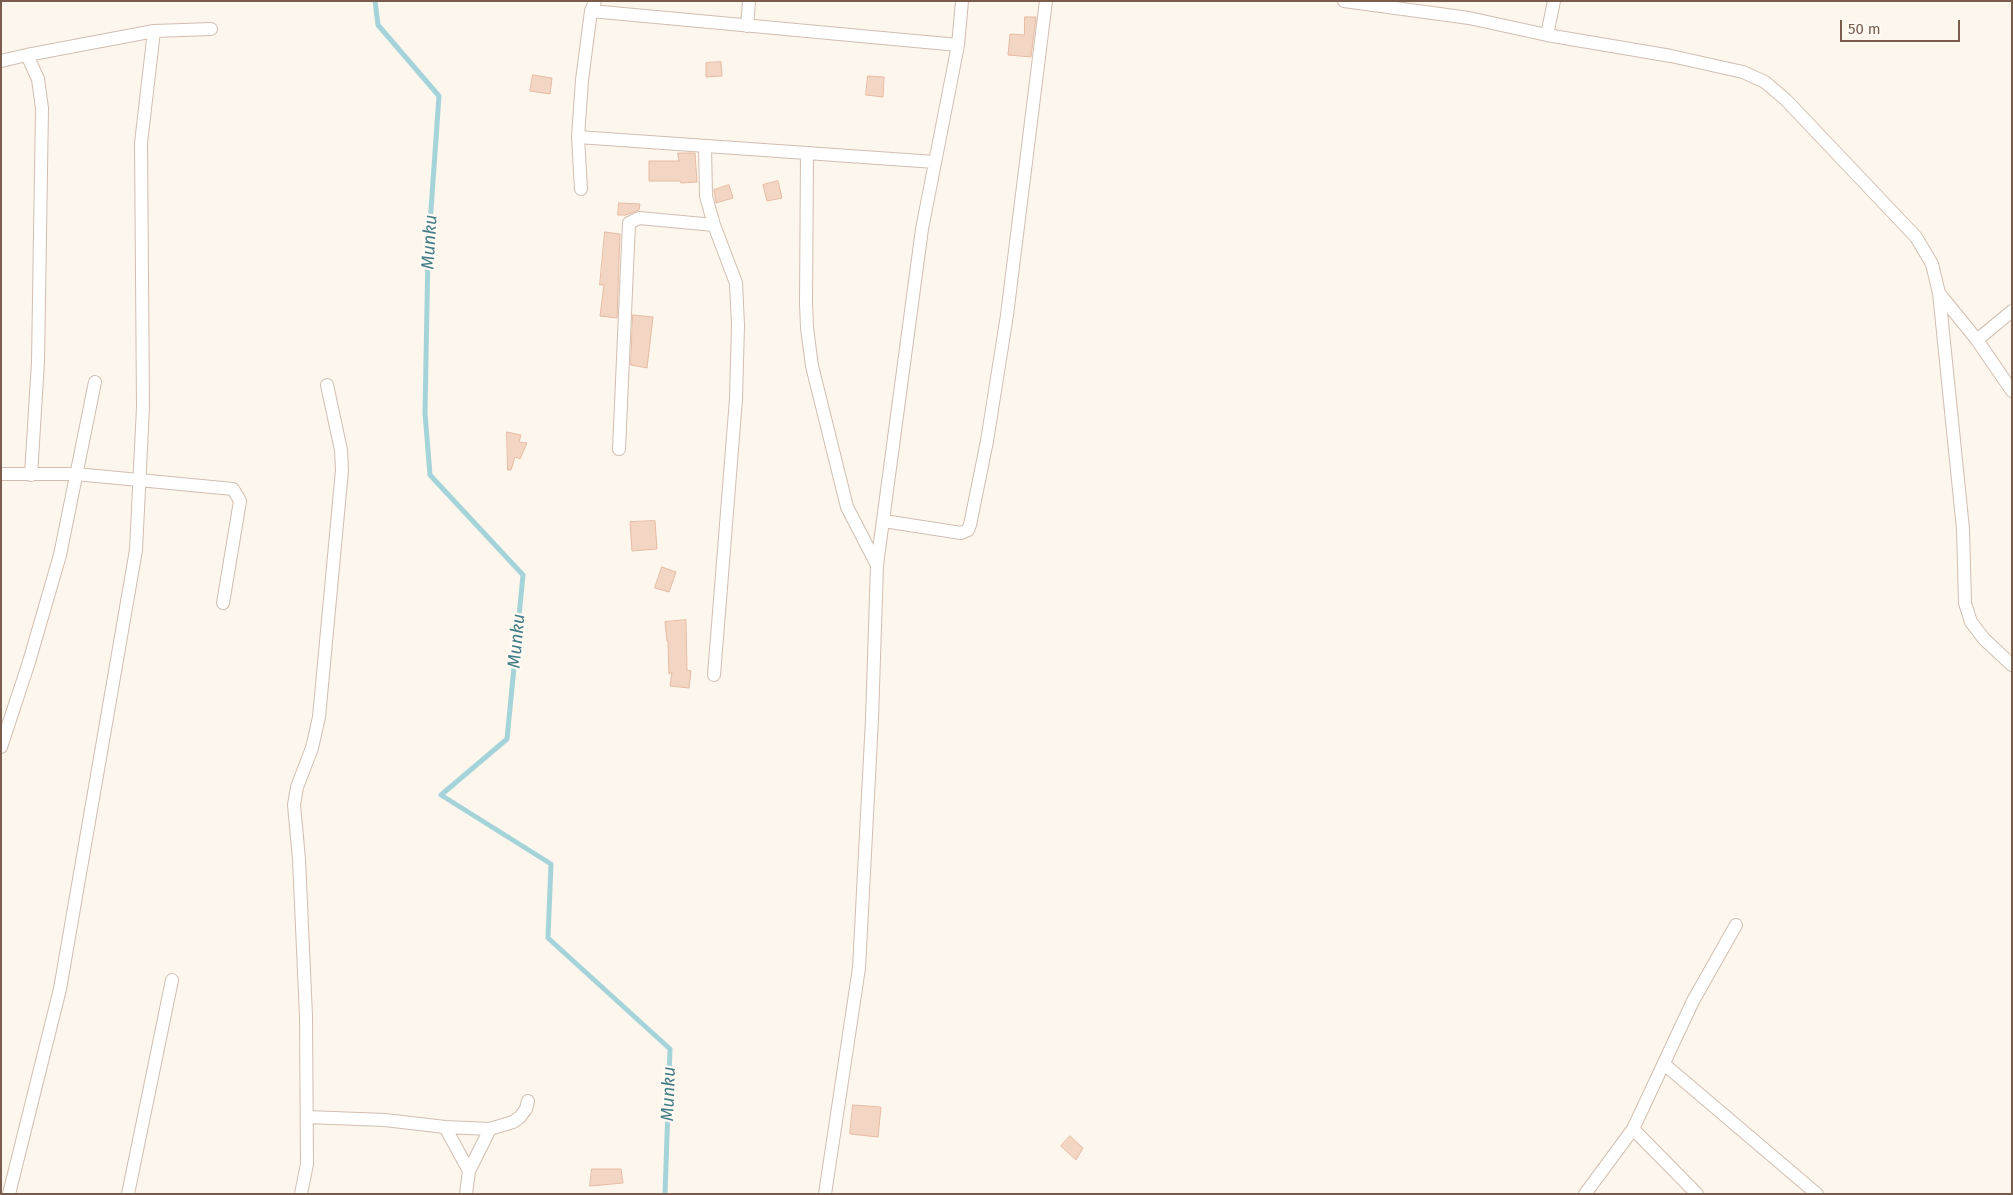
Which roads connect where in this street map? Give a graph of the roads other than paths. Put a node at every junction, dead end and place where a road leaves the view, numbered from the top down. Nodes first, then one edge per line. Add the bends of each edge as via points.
1 (749, 1) edge
2 (962, 1) edge
3 (1046, 1) edge
4 (1344, 1) edge
5 (1554, 1) edge
6 (593, 6) edge
7 (747, 26) junction
8 (211, 29) dead end
9 (154, 31) junction
10 (1547, 35) junction
11 (958, 45) junction
12 (27, 54) junction
13 (1, 61) edge
14 (578, 137) junction
15 (704, 146) junction
16 (807, 153) junction
17 (935, 162) junction
18 (581, 189) dead end
19 (714, 225) junction
20 (1939, 293) junction
21 (2012, 311) edge
22 (1977, 340) junction
23 (95, 382) dead end
24 (326, 384) dead end
25 (2012, 391) edge
26 (619, 449) dead end
27 (1, 474) edge
28 (76, 474) junction
29 (31, 475) junction
30 (140, 481) junction
31 (884, 521) junction
32 (877, 565) junction
33 (223, 603) dead end
34 (2012, 665) edge
35 (714, 675) dead end
36 (1, 747) edge
37 (1736, 925) dead end
38 (172, 980) dead end
39 (1664, 1064) junction
40 (528, 1101) dead end
41 (307, 1117) junction
42 (444, 1127) junction
43 (490, 1128) junction
44 (1633, 1129) junction
45 (469, 1171) junction
46 (9, 1194) edge
47 (128, 1194) edge
48 (301, 1194) edge
49 (466, 1194) edge
50 (825, 1194) edge
51 (1585, 1194) edge
52 (1697, 1194) edge
53 (1817, 1194) edge

1 - 7 street
2 - 11 street
3 - 31 street via 1008,315 970,525 961,533
4 - 10 street via 1469,18
5 - 10 street
6 - 7 street
6 - 14 street via 582,80
7 - 11 street
8 - 9 street
9 - 12 street
9 - 30 street via 141,143 143,408
10 - 20 street via 1671,56 1743,72 1765,82 1916,237 1932,264
11 - 17 street
12 - 13 street
12 - 29 street via 38,80 42,108 38,362
14 - 15 street
14 - 18 street
15 - 16 street
15 - 19 street via 706,196
16 - 17 street
16 - 32 street via 806,302 812,366 847,507
17 - 31 street via 922,229
19 - 26 street via 639,218 629,223
19 - 35 street via 736,283 738,325 736,399
20 - 22 street
20 - 34 street via 1963,529 1965,603 1971,622
21 - 22 street
22 - 25 street
23 - 28 street
24 - 41 street via 342,450 342,470 320,718 294,805 306,1016
27 - 29 street
28 - 29 street
28 - 30 street
28 - 36 street via 60,555 30,662
30 - 33 street via 232,489 237,494 240,501
30 - 46 street via 136,550 62,980
31 - 32 street
32 - 50 street via 858,968
37 - 39 street via 1693,1001
38 - 47 street
39 - 44 street
39 - 53 street
40 - 43 street via 526,1109 513,1122
41 - 42 street via 385,1120
41 - 48 street via 307,1164
42 - 43 street
42 - 45 street
43 - 45 street
44 - 51 street
44 - 52 street
45 - 49 street

